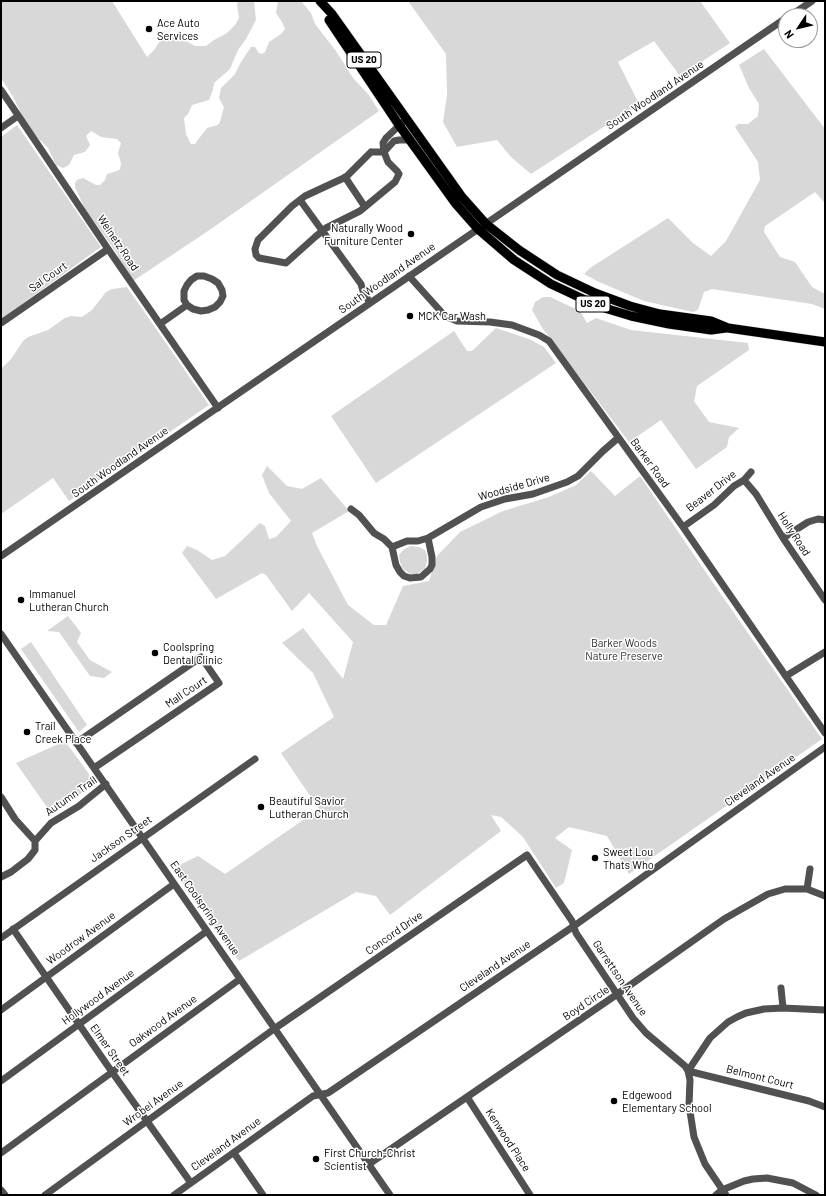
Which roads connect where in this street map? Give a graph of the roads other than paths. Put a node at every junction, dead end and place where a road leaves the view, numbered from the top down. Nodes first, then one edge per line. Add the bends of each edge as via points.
1 (319, 1) edge
2 (812, 1) edge
3 (802, 8) edge
4 (778, 24) edge
5 (1, 90) edge
6 (18, 116) junction
7 (407, 120) junction
8 (399, 125) junction
9 (1, 128) edge
10 (410, 140) junction
11 (384, 152) junction
12 (345, 177) junction
13 (300, 200) junction
14 (365, 207) junction
15 (482, 227) junction
16 (321, 232) junction
17 (108, 249) junction
18 (409, 276) junction
19 (370, 303) junction
20 (187, 305) junction
21 (1, 323) edge
22 (160, 324) junction
23 (825, 342) edge
24 (218, 408) junction
25 (618, 438) junction
26 (751, 472) dead end
27 (744, 480) junction
28 (351, 510) dead end
29 (825, 520) edge
30 (683, 527) junction
31 (428, 538) junction
32 (783, 538) junction
33 (392, 547) junction
34 (1, 556) edge
35 (825, 600) edge
36 (1, 634) edge
37 (825, 652) edge
38 (786, 676) junction
39 (825, 733) edge
40 (76, 743) junction
41 (825, 747) edge
42 (255, 759) dead end
43 (94, 768) junction
44 (106, 784) junction
45 (1, 797) edge
46 (142, 837) junction
47 (35, 841) junction
48 (527, 855) joint
49 (810, 869) dead end
50 (1, 877) edge
51 (174, 884) junction
52 (807, 889) junction
53 (825, 896) edge
54 (574, 926) junction
55 (13, 929) junction
56 (207, 931) junction
57 (1, 938) edge
58 (46, 977) junction
59 (240, 979) junction
60 (782, 988) dead end
61 (616, 995) junction
62 (783, 1008) junction
63 (1, 1010) edge
64 (825, 1010) edge
65 (79, 1024) junction
66 (274, 1029) junction
67 (688, 1071) junction
68 (112, 1072) junction
69 (1, 1081) edge
70 (320, 1094) junction
71 (467, 1098) junction
72 (825, 1108) edge
73 (147, 1121) junction
74 (1, 1153) edge
75 (234, 1153) junction
76 (369, 1164) junction
77 (191, 1183) junction
78 (1, 1190) edge
79 (724, 1193) edge
80 (5, 1195) edge
81 (45, 1195) edge
82 (174, 1195) edge
83 (264, 1195) edge
84 (390, 1195) edge
85 (530, 1195) edge
86 (716, 1195) edge
87 (816, 1195) edge

1 - 7 main road, US 20 via 332,14
1 - 8 main road, US 20 via 326,16
2 - 3 street
4 - 15 street, South Woodland Avenue
5 - 6 street, Welnetz Road
6 - 9 street
6 - 17 street, Welnetz Road
7 - 8 street
7 - 15 main road, US 20
8 - 10 main road, US 20
8 - 11 street via 383,143
10 - 11 street via 394,142
10 - 15 main road, US 20 via 447,193
11 - 12 street via 371,152
11 - 14 street via 388,162 399,174 398,178
12 - 13 street
12 - 14 street
13 - 16 street
13 - 16 street via 258,240 256,255 259,258 286,263
14 - 16 street
15 - 18 street, South Woodland Avenue
15 - 23 main road, US 20 via 514,260 570,293 598,306 669,324 711,330 728,328
16 - 19 street via 361,284
17 - 21 street, Sal Court
17 - 22 street, Welnetz Road
18 - 19 street, South Woodland Avenue
18 - 25 street, Barker Road via 445,316 457,322 512,325 539,335 549,342
19 - 24 street, South Woodland Avenue
20 - 20 street via 201,311 208,310 220,302 222,290 212,279 197,276 184,291
20 - 22 street
22 - 24 street, Welnetz Road
24 - 34 street, South Woodland Avenue
25 - 30 street, Barker Road
25 - 31 street, Woodside Drive via 578,476 567,482 533,494 481,507
26 - 27 street, Beaver Drive
27 - 30 street, Beaver Drive
27 - 32 street, Holly Road via 756,494
28 - 33 street
29 - 32 street via 808,522
30 - 38 street, Barker Road
31 - 33 street, Woodside Drive via 407,541
31 - 33 street via 432,564 421,577 410,578 400,572
32 - 35 street, Holly Road
36 - 40 street, East Coolspring Avenue
37 - 38 street
38 - 39 street, Barker Road
40 - 43 street, East Coolspring Avenue
40 - 43 street, Mall Court via 201,657 219,683
41 - 54 street, Cleveland Avenue
42 - 46 street, Jackson Street
43 - 44 street, East Coolspring Avenue
44 - 46 street, East Coolspring Avenue
44 - 47 street, Autumn Trail via 79,806 51,823
45 - 47 street via 15,819
46 - 51 street, East Coolspring Avenue
46 - 55 street, Jackson Street
47 - 50 street, Autumn Trail via 35,850 28,858
48 - 54 street, Garrettson Avenue
48 - 66 street, Concord Drive
49 - 52 street
51 - 56 street, East Coolspring Avenue
51 - 58 street, Woodrow Avenue
52 - 53 street, Boyd Circle
52 - 61 street, Boyd Circle via 785,889 768,894 724,919
54 - 61 street, Garrettson Avenue
54 - 70 street, Cleveland Avenue via 328,1093
55 - 57 street, Jackson Street
55 - 58 street, Elmer Street
56 - 59 street, East Coolspring Avenue
56 - 65 street, Hollywood Avenue
58 - 63 street, Woodrow Avenue
58 - 65 street, Elmer Street
59 - 66 street, East Coolspring Avenue
59 - 68 street, Oakwood Avenue
60 - 62 street
61 - 67 street, Garrettson Avenue via 640,1027
61 - 71 street, Boyd Circle
62 - 64 street
62 - 67 street via 746,1013 728,1022 710,1038
65 - 68 street, Elmer Street
65 - 69 street, Hollywood Avenue
66 - 70 street, East Coolspring Avenue
66 - 73 street, Wrobel Avenue
67 - 72 street, Belmont Court via 809,1101
67 - 79 street via 689,1105 694,1137 706,1164
68 - 73 street, Elmer Street
68 - 74 street, Oakwood Avenue
70 - 75 street, Cleveland Avenue via 313,1096
70 - 76 street, East Coolspring Avenue
71 - 76 street, Boyd Circle
71 - 85 street, Kenwood Place
73 - 77 street, Elmer Street
73 - 81 street, Wrobel Avenue
75 - 77 street, Cleveland Avenue
75 - 83 street
76 - 84 street, East Coolspring Avenue
77 - 82 street, Cleveland Avenue
78 - 80 street
79 - 86 street
79 - 87 street via 744,1181 767,1178 793,1183

